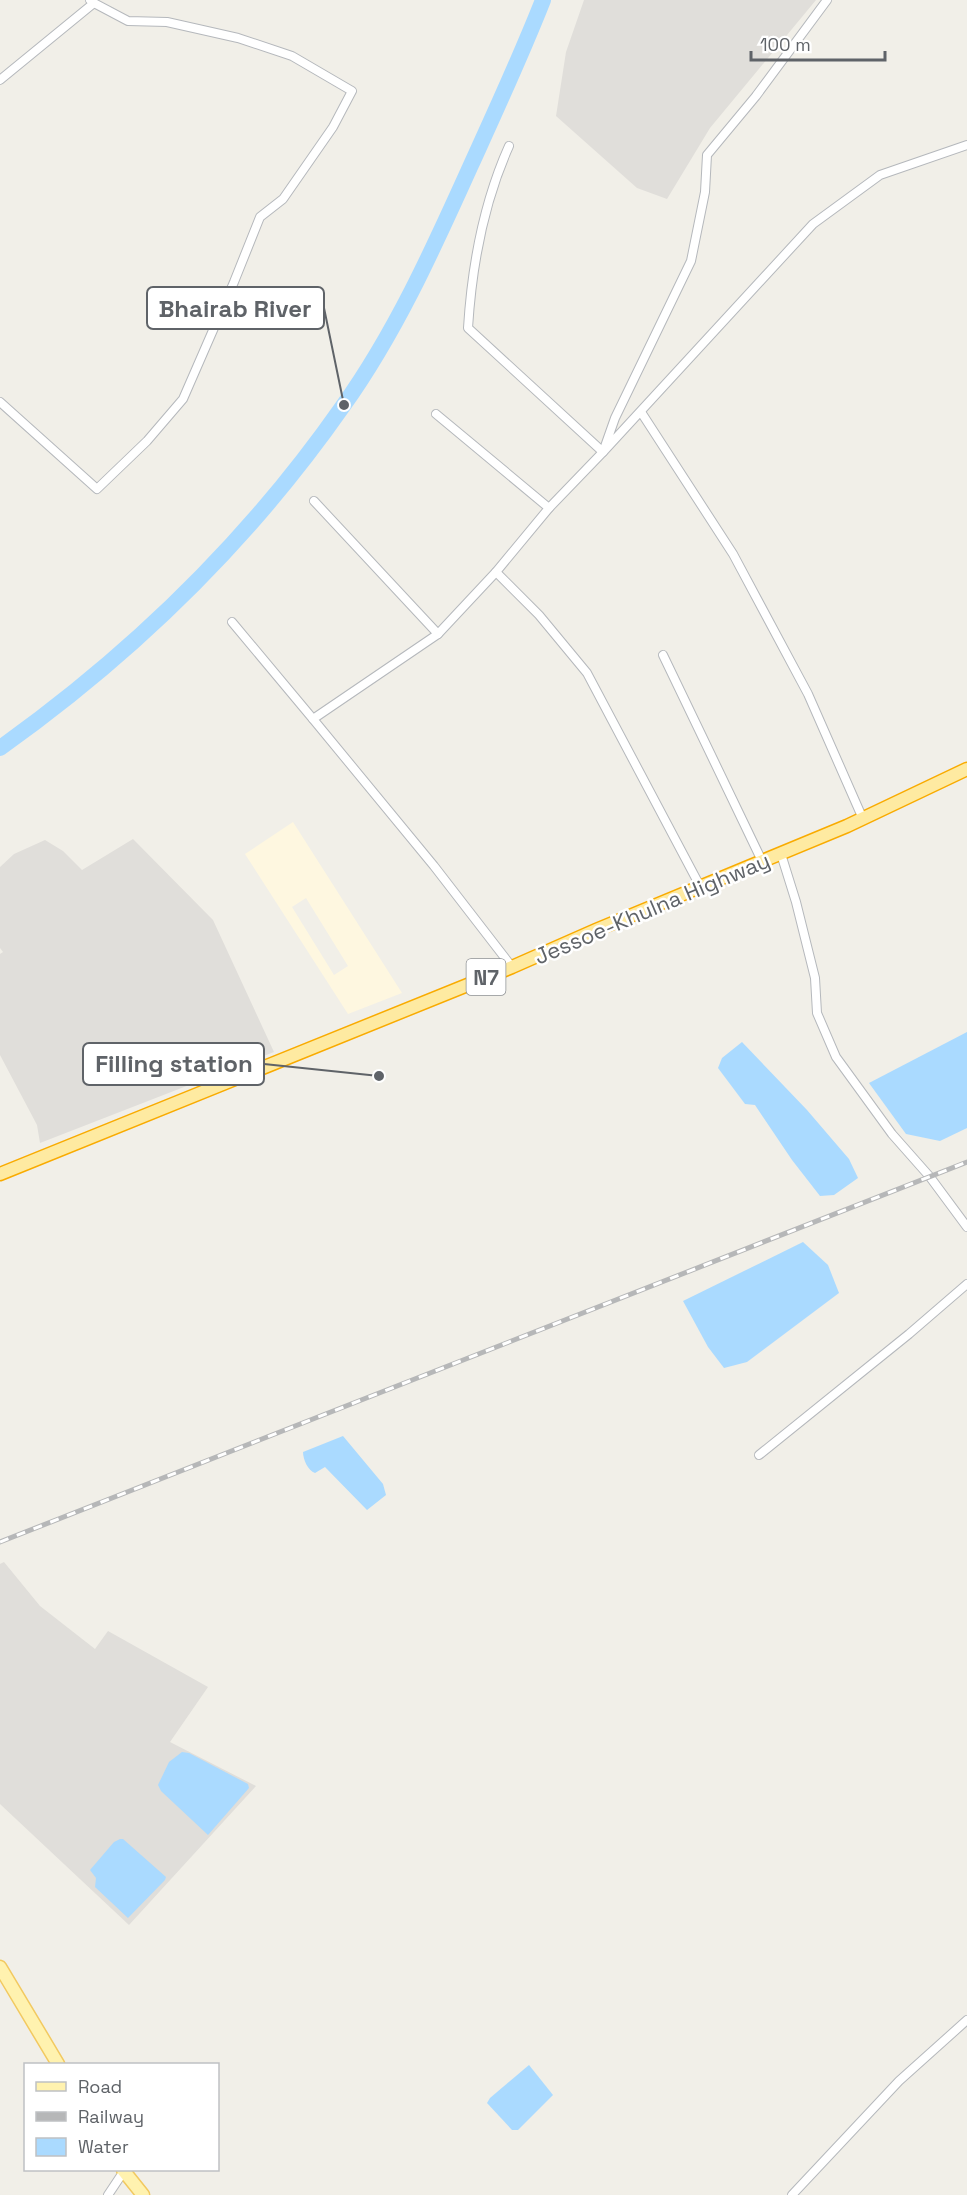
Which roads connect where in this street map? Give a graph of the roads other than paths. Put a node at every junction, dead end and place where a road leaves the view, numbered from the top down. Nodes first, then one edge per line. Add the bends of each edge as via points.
1 (827, 0) edge
2 (92, 1) edge
3 (0, 80) edge
4 (967, 145) edge
5 (510, 146) dead end
6 (0, 402) edge
7 (641, 412) junction
8 (436, 414) dead end
9 (603, 452) junction
10 (314, 501) dead end
11 (549, 508) junction
12 (496, 572) junction
13 (232, 622) dead end
14 (438, 634) junction
15 (663, 655) dead end
16 (313, 719) junction
17 (967, 769) edge
18 (863, 819) junction
19 (781, 854) junction
20 (762, 861) junction
21 (701, 888) junction
22 (512, 967) junction
23 (0, 1174) edge
24 (967, 1227) edge
25 (967, 1284) edge
26 (759, 1455) dead end
27 (0, 1967) edge
28 (967, 2020) edge
29 (57, 2063) edge
30 (123, 2171) edge
31 (125, 2171) edge
32 (108, 2195) edge
33 (142, 2195) edge
34 (792, 2195) edge

1 - 9 street via 707,155 705,192 691,261 615,418
2 - 3 street
2 - 6 street via 128,21 167,22 238,38 292,56 352,91 333,127 283,199 260,217 183,399 97,489
4 - 7 street via 880,175 813,224
5 - 9 street via 495,178 480,233 471,280 468,328
7 - 9 street
7 - 18 street via 733,554 807,694
8 - 11 street
9 - 11 street
10 - 14 street
11 - 12 street
12 - 14 street
12 - 21 street via 539,615 587,673
13 - 16 street
14 - 16 street
15 - 20 street
16 - 22 street
17 - 18 highway, Jessoe-Khulna Highway / N7
18 - 19 highway, Jessoe-Khulna Highway / N7
19 - 20 highway, Jessoe-Khulna Highway / N7
19 - 24 street via 815,978 817,1013 836,1057
20 - 21 highway, Jessoe-Khulna Highway / N7
21 - 22 highway, Jessoe-Khulna Highway / N7
22 - 23 highway, Jessoe-Khulna Highway / N7
25 - 26 street
27 - 29 main road
28 - 34 street via 899,2080
30 - 32 street
31 - 33 main road

